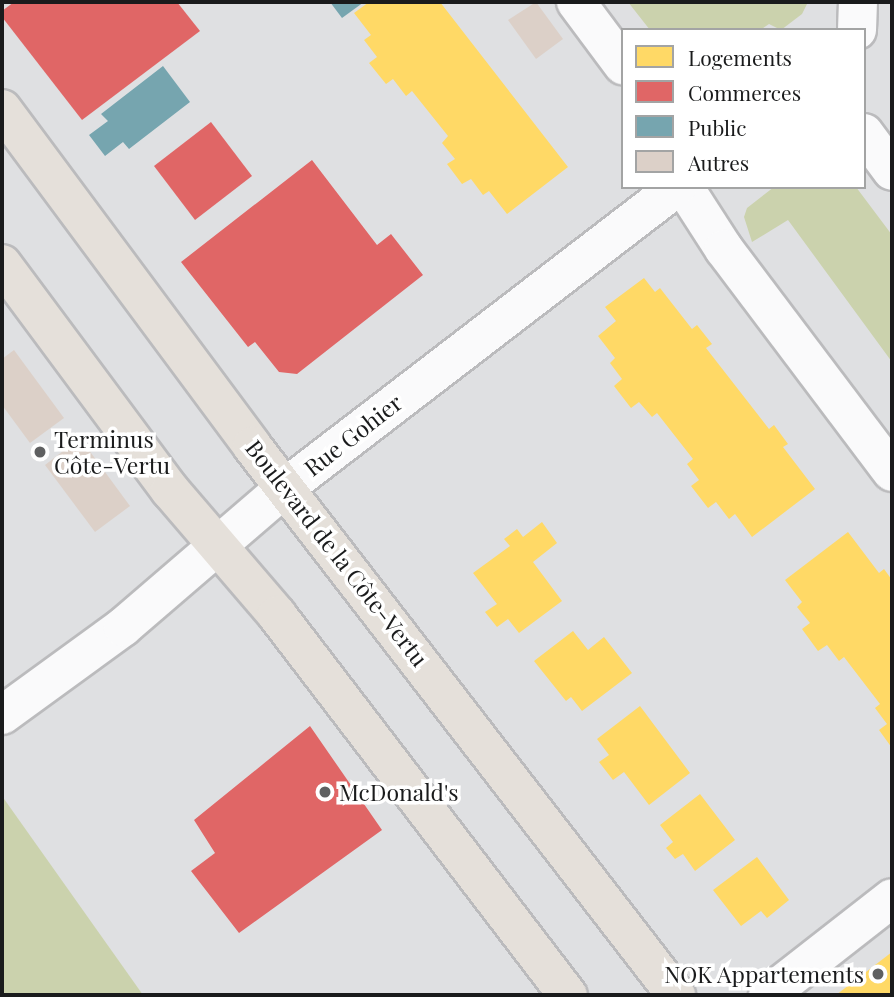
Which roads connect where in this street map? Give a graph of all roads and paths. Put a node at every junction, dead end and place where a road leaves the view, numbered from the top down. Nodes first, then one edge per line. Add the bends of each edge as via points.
1 (576, 2) edge
2 (858, 2) edge
3 (857, 28) edge
4 (621, 62) edge
5 (2, 109) edge
6 (866, 136) edge
7 (892, 171) edge
8 (674, 189) edge
9 (685, 189) edge
10 (2, 264) edge
11 (892, 472) edge
12 (286, 487) junction
13 (219, 546) junction
14 (2, 715) edge
15 (892, 898) edge
16 (568, 995) edge
17 (676, 995) edge
18 (768, 995) edge

1 - 4 street
2 - 3 street
5 - 12 main road, Boulevard de la Côte-Vertu
6 - 7 street
8 - 12 street, Rue Gohier
9 - 11 street via 724,249
10 - 13 main road via 170,489
12 - 13 street, Rue Gohier
12 - 17 main road, Boulevard de la Côte-Vertu
13 - 14 street, Rue Gohier via 123,627
13 - 16 main road
15 - 18 street

